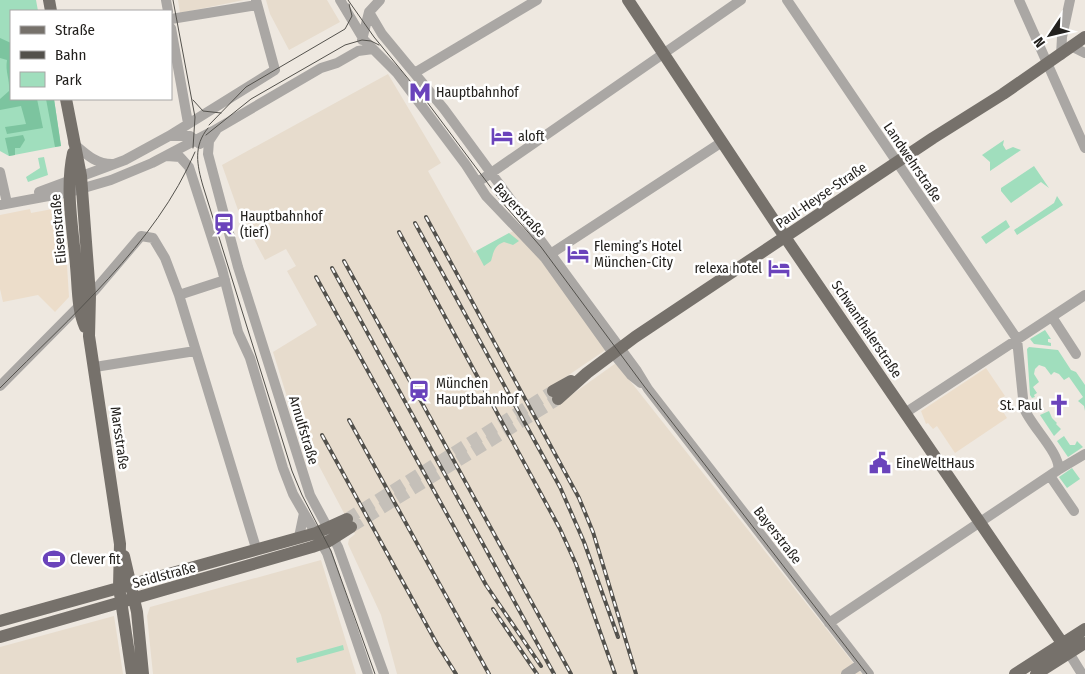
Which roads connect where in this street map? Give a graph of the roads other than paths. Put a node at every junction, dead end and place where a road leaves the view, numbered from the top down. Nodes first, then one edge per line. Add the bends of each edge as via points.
1 (340, 0) edge
2 (380, 0) edge
3 (537, 0) edge
4 (628, 0) edge
5 (741, 0) edge
6 (787, 0) edge
7 (1019, 0) edge
8 (1070, 0) edge
9 (257, 2) edge
10 (369, 12) junction
11 (172, 19) edge
12 (172, 34) edge
13 (362, 37) junction
14 (1085, 37) edge
15 (1073, 47) junction
16 (373, 50) junction
17 (358, 51) junction
18 (664, 53) junction
19 (1085, 53) edge
20 (1061, 55) junction
21 (1046, 65) junction
22 (416, 72) junction
23 (66, 100) edge
24 (188, 123) junction
25 (217, 129) junction
26 (169, 136) junction
27 (197, 140) junction
28 (722, 142) junction
29 (74, 146) junction
30 (152, 146) junction
31 (1085, 148) edge
32 (139, 152) junction
33 (162, 158) junction
34 (209, 160) junction
35 (897, 162) junction
36 (115, 164) junction
37 (146, 166) junction
38 (0, 172) edge
39 (492, 173) junction
40 (478, 182) junction
41 (76, 184) junction
42 (217, 187) junction
43 (197, 193) junction
44 (4, 204) edge
45 (785, 237) junction
46 (552, 253) junction
47 (225, 280) junction
48 (90, 295) junction
49 (179, 295) junction
50 (1085, 295) edge
51 (80, 306) junction
52 (1052, 317) junction
53 (89, 336) junction
54 (1017, 339) junction
55 (617, 350) junction
56 (195, 351) junction
57 (1076, 354) dead end
58 (95, 368) junction
59 (0, 386) edge
60 (555, 395) tunnel mouth
61 (906, 413) junction
62 (1085, 454) edge
63 (1054, 473) junction
64 (1074, 511) dead end
65 (304, 513) junction
66 (349, 523) tunnel mouth
67 (980, 524) junction
68 (332, 533) junction
69 (299, 537) junction
70 (319, 538) junction
71 (256, 548) junction
72 (125, 586) junction
73 (135, 599) junction
74 (121, 602) junction
75 (0, 621) edge
76 (829, 623) junction
77 (1085, 629) edge
78 (0, 637) edge
79 (1085, 643) edge
80 (1065, 648) junction
81 (861, 664) junction
82 (132, 674) edge
83 (143, 674) edge
84 (368, 674) edge
85 (384, 674) edge
86 (846, 674) edge
87 (869, 674) edge
88 (1015, 674) edge
89 (1036, 674) edge
90 (1082, 674) edge

1 - 13 street, Bayerstraße
2 - 10 street
3 - 22 street
4 - 18 main road, Schwanthalerstraße
5 - 18 street
6 - 35 street, Landwehrstraße
7 - 21 street
8 - 20 street
9 - 11 street
9 - 24 street via 275,70
10 - 13 street
10 - 22 street, Bayerstraße via 382,34
12 - 24 street
13 - 16 street, Bayerstraße
13 - 17 street
14 - 15 main road, Paul-Heyse-Straße
15 - 19 street
15 - 20 main road, Paul-Heyse-Straße
16 - 17 street
16 - 40 street, Bayerstraße via 398,73
17 - 25 street via 310,74
18 - 28 main road, Schwanthalerstraße
18 - 39 street
20 - 21 main road, Paul-Heyse-Straße
21 - 31 street
21 - 35 main road, Paul-Heyse-Straße
22 - 39 street, Bayerstraße
23 - 29 main road, Elisenstraße
24 - 26 street
25 - 27 street
25 - 34 street, Arnulfstraße via 208,144
26 - 27 street via 189,135
26 - 30 street
27 - 33 street
27 - 34 street, Arnulfstraße
28 - 45 main road, Schwanthalerstraße
28 - 46 street
29 - 36 street via 103,164
29 - 41 main road, Elisenstraße
30 - 32 street
30 - 33 street
32 - 36 street
32 - 37 street
33 - 37 street
33 - 43 street via 177,156 187,163
34 - 42 street, Arnulfstraße
35 - 45 main road, Paul-Heyse-Straße
35 - 54 street, Landwehrstraße
36 - 41 street
37 - 41 street via 111,180
38 - 44 street
39 - 40 street
39 - 46 street, Bayerstraße
40 - 55 street, Bayerstraße via 491,202 545,258
41 - 44 street
41 - 48 main road, Elisenstraße
41 - 51 main road, Elisenstraße
42 - 43 street via 203,186
42 - 68 street, Arnulfstraße via 238,268 310,495
43 - 47 street
45 - 55 main road, Paul-Heyse-Straße
45 - 61 main road, Schwanthalerstraße
46 - 55 street, Bayerstraße
47 - 49 street
47 - 65 street via 238,332 250,358 282,468
48 - 49 street via 141,236 150,236 157,242
48 - 51 street
48 - 53 main road, Marsstraße
49 - 56 street
50 - 52 street
51 - 53 main road, Marsstraße via 81,319
51 - 59 street
52 - 54 street
52 - 57 street
53 - 58 main road, Marsstraße
54 - 61 street
54 - 63 street via 1024,408 1058,460
55 - 60 main road, Paul-Heyse-Straße
55 - 76 street, Bayerstraße via 631,375 648,389
56 - 58 street
56 - 71 street
58 - 72 main road, Marsstraße
61 - 67 main road, Schwanthalerstraße
62 - 63 street
63 - 64 street
63 - 67 street
65 - 69 street
65 - 70 street
66 - 68 main road, Seidlstraße
67 - 76 street
67 - 80 main road, Schwanthalerstraße
68 - 70 main road, Seidlstraße
68 - 85 street, Arnulfstraße
69 - 70 main road, Seidlstraße
69 - 71 main road, Seidlstraße
70 - 73 main road, Seidlstraße
70 - 84 street via 337,579
71 - 72 main road, Seidlstraße
72 - 73 main road, Marsstraße
72 - 74 main road, Marsstraße
72 - 75 main road, Seidlstraße
73 - 74 main road, Seidlstraße
73 - 83 main road, Marsstraße
74 - 78 main road, Seidlstraße
74 - 82 main road, Marsstraße
76 - 81 street, Bayerstraße
77 - 80 main road
79 - 80 main road
80 - 88 main road
80 - 89 main road
80 - 90 street, Schwanthalerstraße
81 - 86 street
81 - 87 street, Bayerstraße

